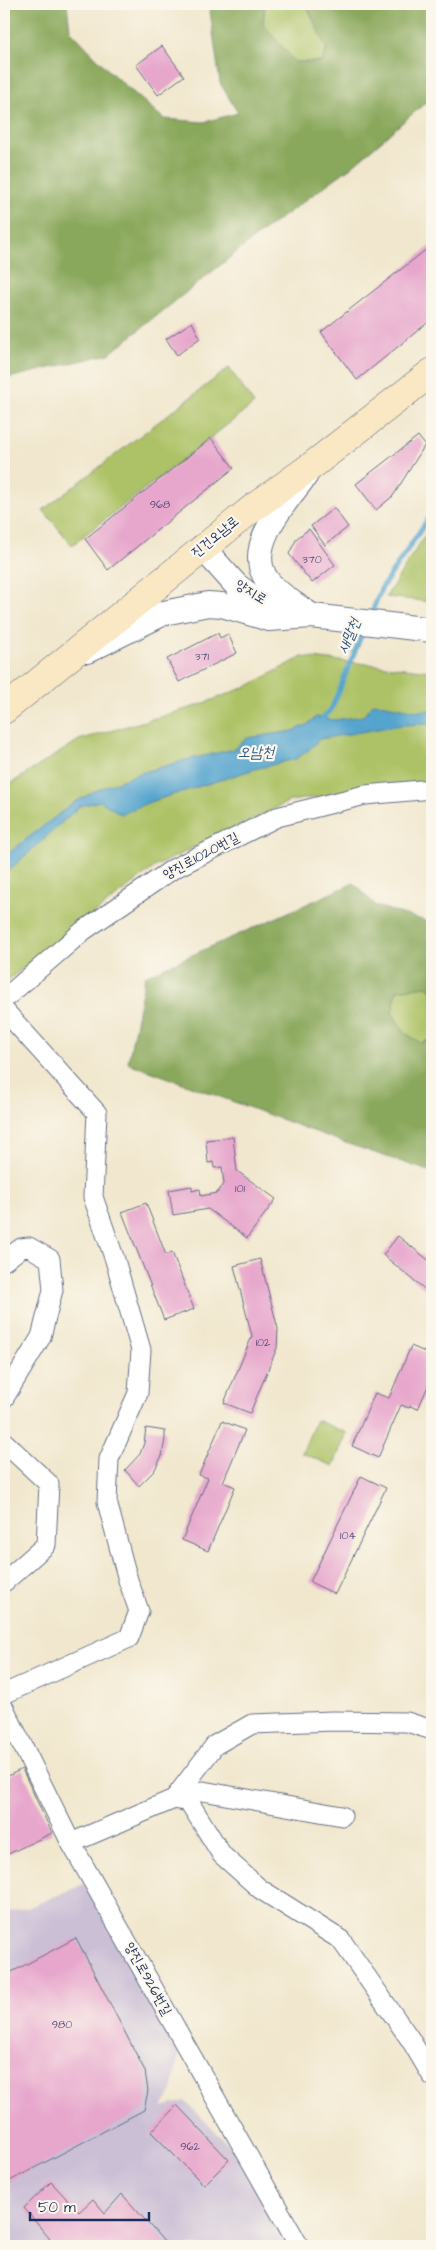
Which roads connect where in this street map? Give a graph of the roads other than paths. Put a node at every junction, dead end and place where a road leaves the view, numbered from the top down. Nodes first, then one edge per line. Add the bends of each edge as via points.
1 (432, 372) edge
2 (314, 464) junction
3 (202, 547) junction
4 (312, 616) junction
5 (426, 630) edge
6 (59, 665) junction
7 (4, 710) edge
8 (432, 789) edge
9 (4, 999) edge
10 (4, 1010) edge
11 (4, 1260) edge
12 (4, 1398) edge
13 (4, 1442) edge
14 (4, 1582) edge
15 (4, 1694) edge
16 (4, 1708) edge
17 (432, 1730) edge
18 (174, 1799) junction
19 (342, 1816) dead end
20 (71, 1843) junction
21 (432, 2076) edge
22 (299, 2246) edge

1 - 2 main road, 진건오남로
2 - 3 main road, 진건오남로
2 - 4 street via 273,519 259,556 268,581
3 - 4 street, 양지로 via 236,585 251,596 294,613
3 - 6 main road, 진건오남로
4 - 5 street
4 - 6 street via 269,619 222,605 197,605 164,613
6 - 7 main road, 진건오남로
8 - 9 street, 양진로1020번길 via 365,795 277,817 173,869 83,931
10 - 15 street via 97,1113 93,1197 141,1350 138,1393 109,1459 107,1502 139,1611 129,1638
11 - 12 street via 21,1248 29,1247 50,1259 53,1290 41,1337
13 - 14 street via 49,1484 46,1545
16 - 20 street, 양진로926번길
17 - 18 street via 407,1722 252,1724 215,1744
18 - 19 street via 204,1791
18 - 20 street
18 - 21 street via 189,1802 222,1855 260,1889 341,1940
20 - 22 street, 양진로926번길

